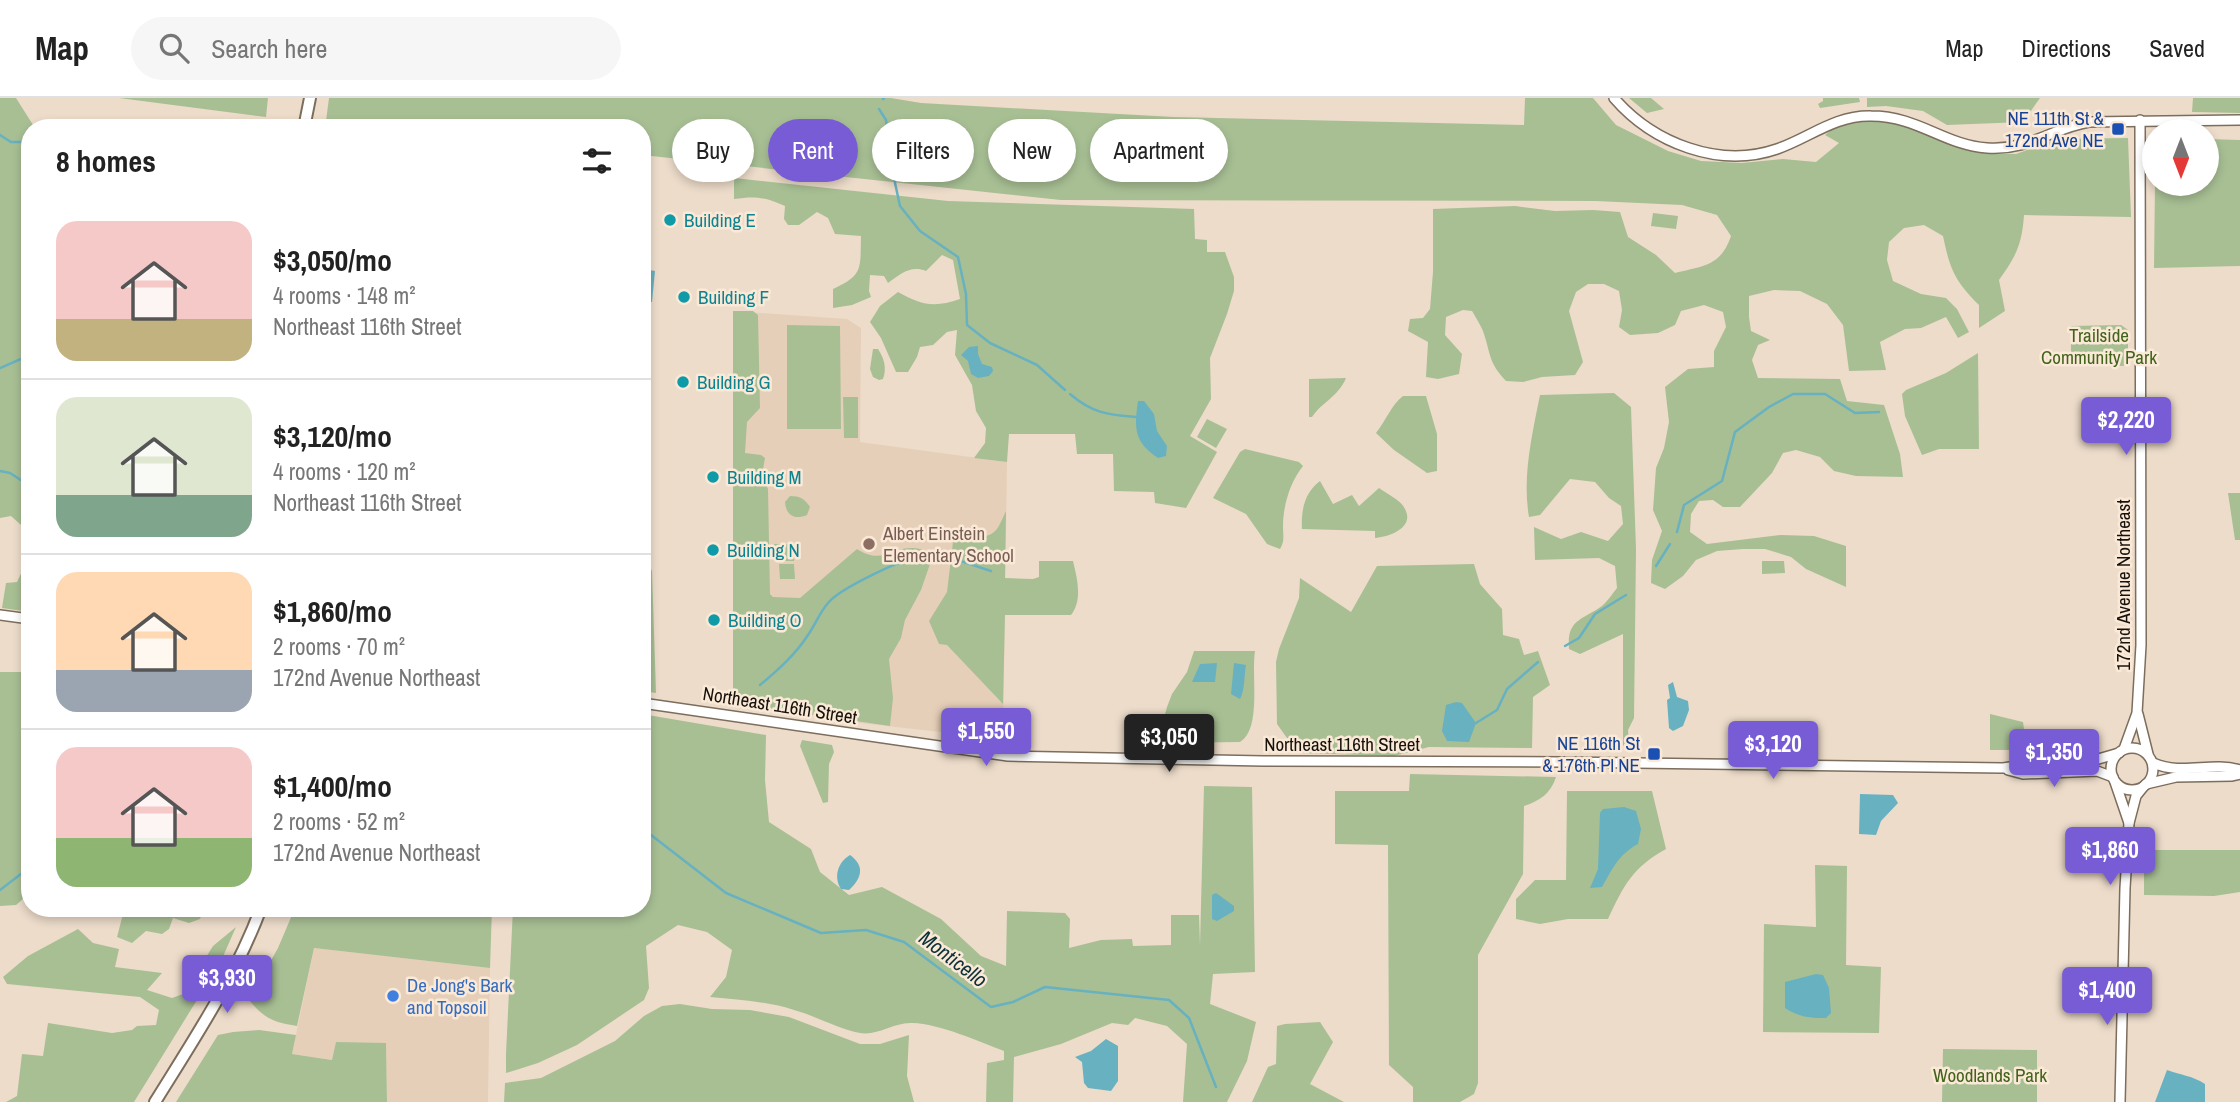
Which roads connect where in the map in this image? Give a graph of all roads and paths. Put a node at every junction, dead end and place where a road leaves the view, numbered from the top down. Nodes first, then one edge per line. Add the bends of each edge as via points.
1 (310, 98) edge
2 (1614, 98) edge
3 (306, 119) edge
4 (2140, 120) junction
5 (2240, 120) edge
6 (0, 615) edge
7 (21, 617) edge
8 (651, 704) edge
9 (2137, 713) junction
10 (2122, 751) junction
11 (2151, 759) junction
12 (2003, 768) junction
13 (2240, 772) edge
14 (2114, 779) junction
15 (2145, 785) junction
16 (2129, 823) junction
17 (258, 917) edge
18 (155, 1102) edge
19 (2120, 1102) edge

1 - 3 main road
2 - 4 street via 1672,143 1738,155 1778,149 1831,124 1861,116 1910,121 1966,145 2007,148 2081,123
4 - 5 street
4 - 9 street, 172nd Avenue Northeast via 2141,645
6 - 7 street
8 - 12 street, Northeast 116th Street via 1008,756
9 - 10 street, 172nd Avenue Northeast
9 - 11 street, 172nd Avenue Northeast
10 - 11 street via 2138,748
10 - 12 street, Northeast 116th Street via 2081,764
10 - 14 street via 2112,767
11 - 13 street via 2178,770 2231,767
11 - 15 street via 2153,771
12 - 14 street, Northeast 116th Street via 2023,774 2097,771
13 - 15 street via 2176,777
14 - 15 street via 2125,788
14 - 16 street
15 - 16 street via 2136,796
16 - 19 street
17 - 18 main road via 228,983

